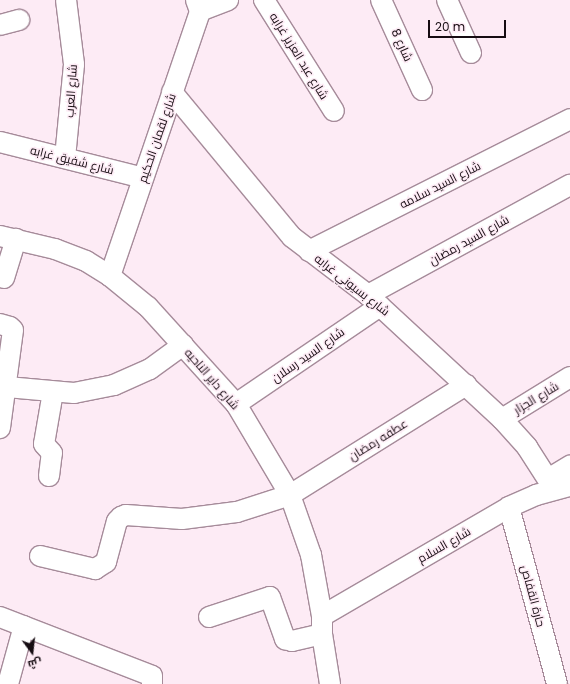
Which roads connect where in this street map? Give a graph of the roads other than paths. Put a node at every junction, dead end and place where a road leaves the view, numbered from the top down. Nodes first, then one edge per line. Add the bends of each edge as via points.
1 (66, 0) edge
2 (228, 0) edge
3 (264, 0) edge
4 (381, 0) edge
5 (447, 0) edge
6 (198, 5) edge
7 (471, 53) dead end
8 (422, 90) dead end
9 (172, 92) junction
10 (334, 111) dead end
11 (570, 118) edge
12 (0, 142) edge
13 (65, 158) junction
14 (143, 178) junction
15 (570, 185) edge
16 (8, 237) edge
17 (309, 252) junction
18 (110, 276) junction
19 (4, 278) dead end
20 (374, 300) junction
21 (0, 324) edge
22 (183, 345) junction
23 (570, 378) edge
24 (466, 385) junction
25 (7, 388) junction
26 (53, 392) junction
27 (236, 404) junction
28 (502, 419) junction
29 (0, 428) edge
30 (570, 466) edge
31 (48, 476) dead end
32 (557, 485) edge
33 (290, 495) junction
34 (509, 507) junction
35 (40, 556) dead end
36 (0, 617) edge
37 (209, 617) dead end
38 (322, 625) junction
39 (24, 626) junction
40 (147, 675) edge
41 (8, 684) edge
42 (330, 684) edge
43 (557, 684) edge

1 - 13 street, شارع العرب via 74,64
2 - 6 street
3 - 10 street, شارع عبد العزيز غرابه
4 - 8 street, شارع 8
5 - 7 street
6 - 9 street, شارع لقمان الحكيم
9 - 14 street, شارع لقمان الحكيم
9 - 17 street, شارع بسيوني غرابه via 275,219
11 - 17 street, شارع السيد سلامه
12 - 13 street, شارع شفيق غرابه
13 - 14 street, شارع شفيق غرابه
14 - 18 street, شارع لقمان الحكيم
15 - 20 street, شارع السيد رمضان
16 - 18 street, شارع داير الناحيه via 67,254
16 - 19 street
17 - 20 street, شارع بسيوني غرابه
18 - 22 street, شارع داير الناحيه via 148,307
20 - 24 street, شارع بسيوني غرابه
20 - 27 street, شارع السيد رسلان
21 - 25 street via 13,330
22 - 26 street via 150,369 114,385 74,393
22 - 27 street, شارع داير الناحيه
23 - 28 street, شارع الجزار
24 - 28 street, شارع بسيوني غرابه
24 - 33 street, عطفه رمضان
25 - 26 street
25 - 29 street
26 - 31 street via 44,442 44,446 52,453
27 - 33 street, شارع داير الناحيه
28 - 32 street, شارع بسيوني غرابه
30 - 32 street, شارع السلام
32 - 34 street, شارع السلام
33 - 35 street, عطفه رمضان via 237,512 182,519 121,516 117,521 106,562 95,569
33 - 38 street, شارع داير الناحيه via 312,555
34 - 38 street, شارع السلام
34 - 43 street, حارة القفاص
36 - 39 street
37 - 38 street, شارع السلام via 270,597 285,639 292,641
38 - 42 street, شارع داير الناحيه
39 - 40 street
39 - 41 street

